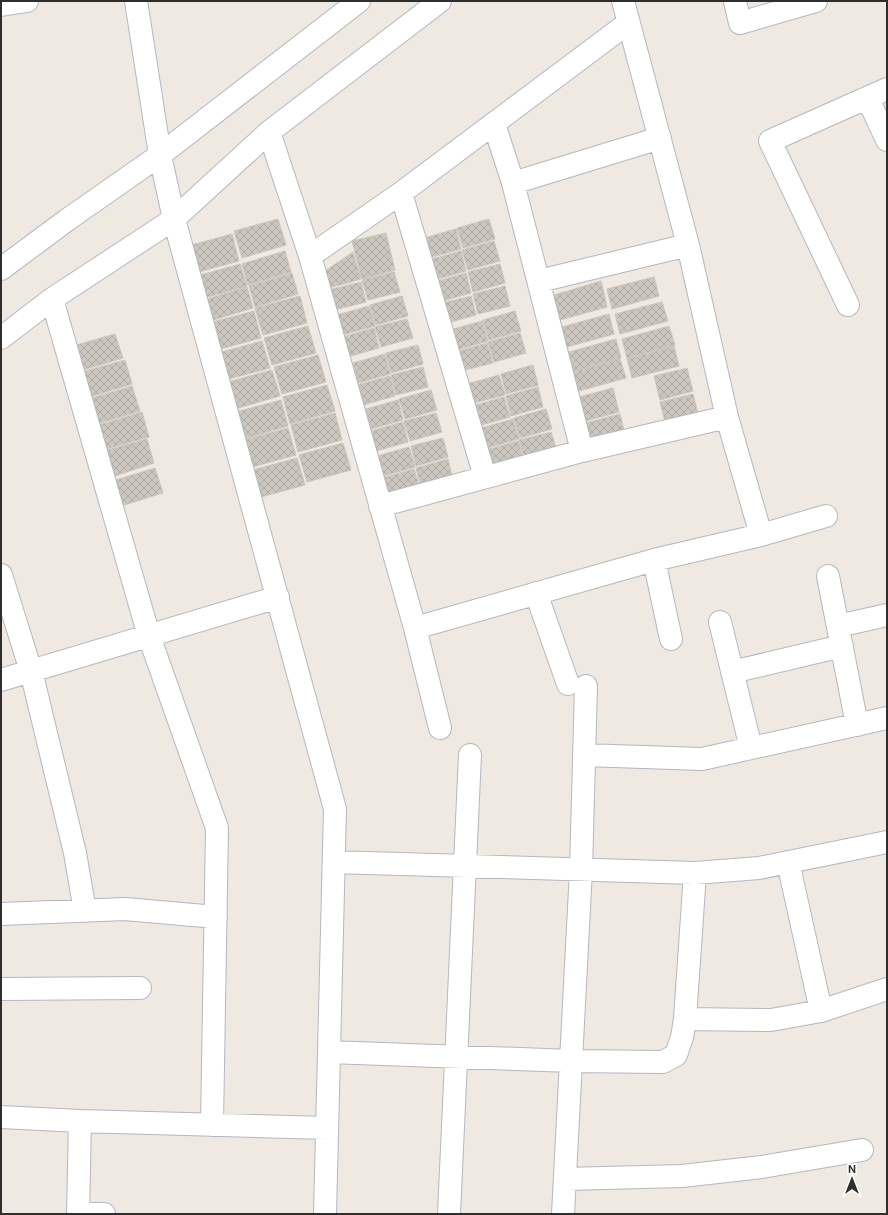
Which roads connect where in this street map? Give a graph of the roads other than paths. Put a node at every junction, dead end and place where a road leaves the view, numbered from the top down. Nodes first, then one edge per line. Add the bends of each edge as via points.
1 (27, 1) edge
2 (136, 1) edge
3 (359, 1) edge
4 (440, 1) edge
5 (623, 1) edge
6 (735, 1) edge
7 (816, 1) edge
8 (1, 5) edge
9 (628, 23) junction
10 (887, 89) edge
11 (868, 99) junction
12 (494, 124) junction
13 (269, 132) junction
14 (660, 138) junction
15 (887, 140) edge
16 (161, 161) junction
17 (513, 183) junction
18 (401, 193) junction
19 (174, 219) junction
20 (688, 246) junction
21 (310, 256) junction
22 (1, 270) edge
23 (539, 281) junction
24 (52, 299) junction
25 (848, 305) dead end
26 (1, 338) edge
27 (727, 417) junction
28 (582, 451) junction
29 (485, 477) junction
30 (380, 506) junction
31 (826, 516) dead end
32 (761, 535) junction
33 (654, 560) junction
34 (1, 575) edge
35 (828, 576) dead end
36 (536, 593) junction
37 (278, 597) junction
38 (887, 615) edge
39 (720, 622) dead end
40 (415, 628) junction
41 (149, 636) junction
42 (840, 636) junction
43 (671, 639) dead end
44 (31, 671) junction
45 (732, 672) junction
46 (1, 680) edge
47 (887, 718) edge
48 (857, 725) junction
49 (440, 728) dead end
50 (751, 748) junction
51 (470, 755) dead end
52 (584, 755) junction
53 (886, 846) edge
54 (334, 862) junction
55 (788, 862) junction
56 (464, 865) junction
57 (581, 870) junction
58 (695, 873) junction
59 (86, 911) junction
60 (1, 914) edge
61 (216, 917) junction
62 (140, 988) dead end
63 (1, 989) edge
64 (887, 989) edge
65 (821, 1011) junction
66 (685, 1019) junction
67 (329, 1052) junction
68 (456, 1056) junction
69 (572, 1061) junction
70 (1, 1117) edge
71 (80, 1121) junction
72 (212, 1125) junction
73 (327, 1128) junction
74 (862, 1150) dead end
75 (565, 1179) junction
76 (78, 1214) edge
77 (104, 1214) edge
78 (325, 1214) edge
79 (449, 1214) edge
80 (563, 1214) edge

1 - 8 street
2 - 16 street
3 - 16 street
4 - 13 street
5 - 9 street
6 - 7 street via 740,23
9 - 12 street
9 - 14 street
10 - 11 street
11 - 15 street
11 - 25 street via 770,142
12 - 17 street
12 - 18 street
13 - 19 street
13 - 21 street
14 - 17 street
14 - 20 street
16 - 19 street
16 - 22 street via 67,220
17 - 23 street
18 - 21 street
18 - 29 street
19 - 24 street
19 - 37 street
20 - 23 street
20 - 27 street
21 - 30 street
23 - 28 street
24 - 26 street
24 - 41 street
27 - 28 street
27 - 32 street
28 - 29 street
29 - 30 street
30 - 40 street
31 - 32 street
32 - 33 street
33 - 36 street
33 - 43 street
34 - 44 street
35 - 42 street
36 - 40 street
36 - 52 street via 577,685
37 - 41 street
37 - 54 street via 335,809
38 - 42 street
39 - 45 street
40 - 49 street
41 - 44 street
41 - 61 street via 218,828
42 - 45 street
42 - 48 street
44 - 46 street
44 - 59 street via 75,853
45 - 50 street
47 - 48 street
48 - 50 street
50 - 52 street via 702,759
51 - 56 street
52 - 57 street
53 - 55 street
54 - 56 street
54 - 67 street
55 - 58 street via 759,868
55 - 65 street
56 - 57 street
56 - 68 street
57 - 58 street
57 - 69 street
58 - 66 street
59 - 60 street
59 - 61 street via 125,909
61 - 72 street
62 - 63 street
64 - 65 street
65 - 66 street via 771,1020
66 - 69 street via 676,1055 663,1062
67 - 68 street
67 - 73 street
68 - 69 street
68 - 79 street
69 - 75 street
70 - 71 street
71 - 72 street
71 - 76 street
72 - 73 street
73 - 78 street
74 - 75 street via 762,1167 689,1175
75 - 80 street
76 - 77 street

